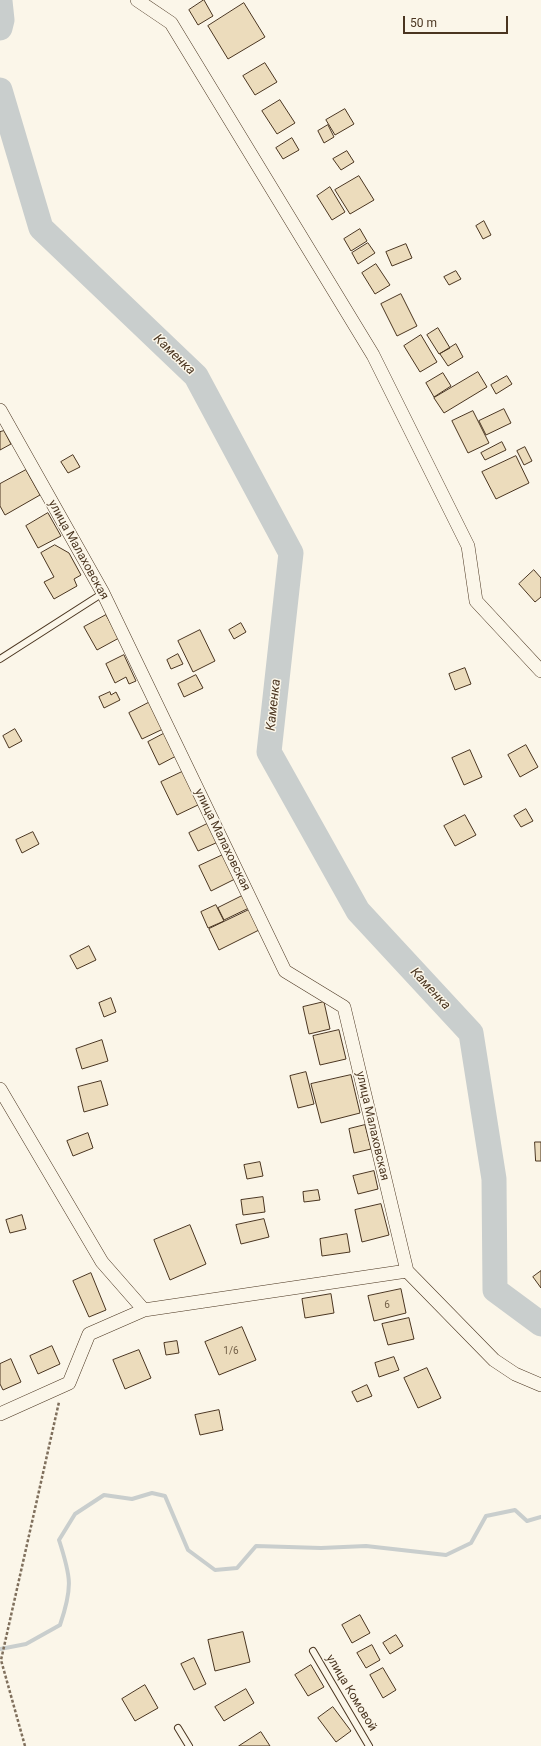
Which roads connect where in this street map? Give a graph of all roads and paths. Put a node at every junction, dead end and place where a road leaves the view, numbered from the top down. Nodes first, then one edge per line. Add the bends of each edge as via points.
1 (138, 0) edge
2 (0, 410) edge
3 (103, 593) junction
4 (0, 659) edge
5 (541, 671) edge
6 (0, 1089) edge
7 (4, 1103) edge
8 (407, 1271) junction
9 (144, 1310) junction
10 (63, 1385) junction
11 (541, 1385) edge
12 (0, 1414) edge
13 (313, 1651) dead end
14 (178, 1728) dead end
15 (25, 1746) edge
16 (189, 1746) edge
17 (369, 1746) edge

1 - 5 street via 170,23 372,355 468,546 476,601
2 - 3 street, улица Малаховская
3 - 4 lane
3 - 8 street, улица Малаховская via 285,970 344,1008
6 - 7 street
7 - 9 street via 102,1262
8 - 9 street
8 - 11 street via 494,1360 515,1374
9 - 10 street via 89,1334 69,1383
10 - 12 street
10 - 15 path via 1,1660
13 - 17 lane, улица Комовой
14 - 16 lane

